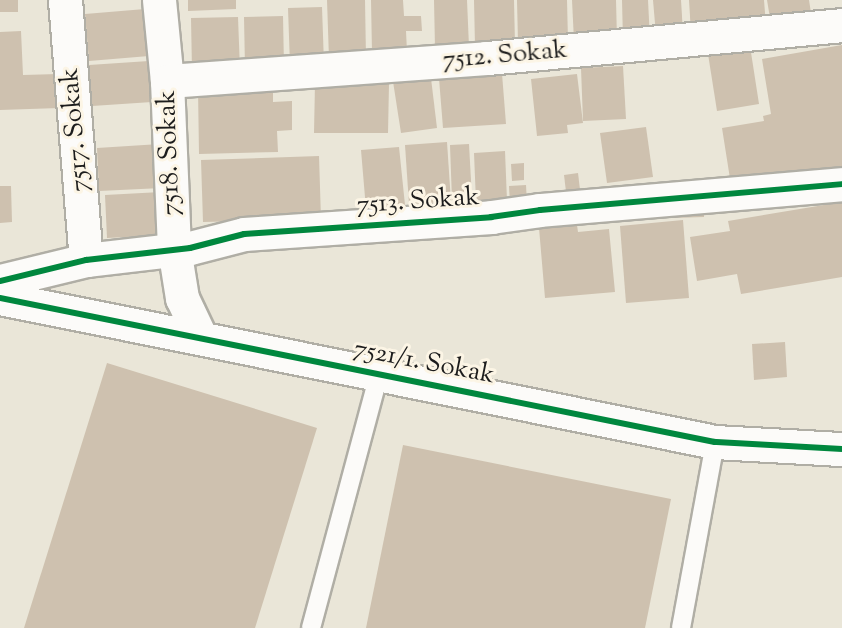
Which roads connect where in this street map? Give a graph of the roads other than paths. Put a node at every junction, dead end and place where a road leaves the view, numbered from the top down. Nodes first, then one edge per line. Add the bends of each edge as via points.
1 (65, 0) edge
2 (159, 0) edge
3 (842, 25) edge
4 (167, 81) junction
5 (842, 184) edge
6 (174, 248) junction
7 (86, 260) junction
8 (0, 281) edge
9 (0, 298) edge
10 (201, 338) junction
11 (379, 374) junction
12 (715, 442) junction
13 (842, 449) edge
14 (311, 628) edge
15 (681, 628) edge

1 - 7 street, 7517. Sokak
2 - 4 street, 7518. Sokak
3 - 4 street, 7512. Sokak via 488,58
4 - 6 street, 7518. Sokak
5 - 6 street, 7513. Sokak via 491,217 244,234 190,248
6 - 7 street, 7513. Sokak
6 - 10 street, 7518. Sokak via 182,298
7 - 8 street, 7513. Sokak
9 - 10 street, 7521/1. Sokak
10 - 11 street, 7521/1. Sokak
11 - 12 street, 7521/1. Sokak
11 - 14 lane
12 - 13 street, 7521/1. Sokak
12 - 15 lane

